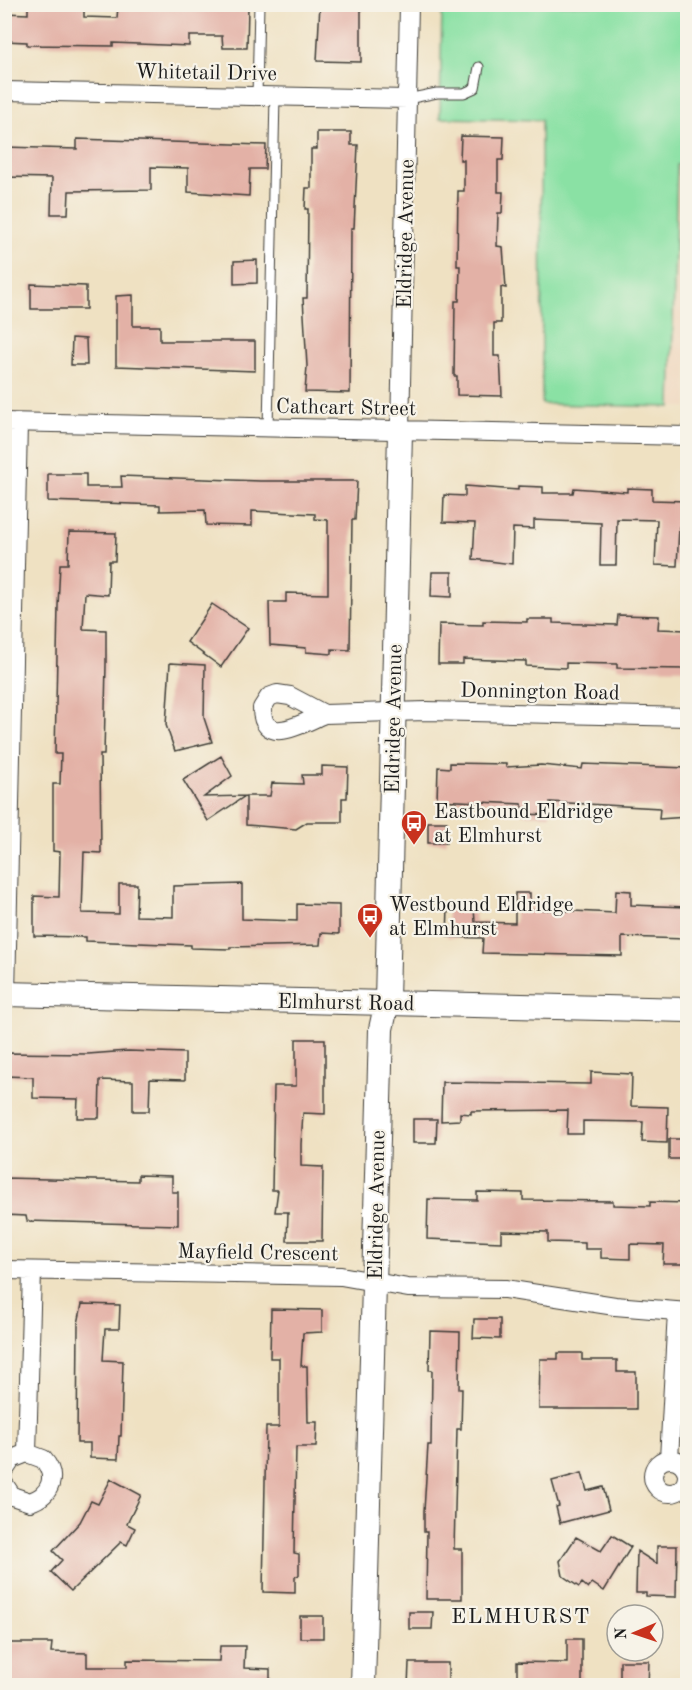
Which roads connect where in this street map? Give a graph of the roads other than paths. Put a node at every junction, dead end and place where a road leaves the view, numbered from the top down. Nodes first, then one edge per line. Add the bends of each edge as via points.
1 (259, 4) edge
2 (409, 4) edge
3 (479, 67) dead end
4 (4, 90) edge
5 (266, 96) junction
6 (407, 99) junction
7 (11, 422) edge
8 (268, 428) junction
9 (400, 431) junction
10 (687, 436) edge
11 (8, 699) edge
12 (392, 711) junction
13 (324, 714) dead end
14 (687, 717) edge
15 (5, 994) edge
16 (387, 1002) junction
17 (687, 1010) edge
18 (4, 1270) edge
19 (32, 1271) junction
20 (374, 1281) junction
21 (682, 1312) edge
22 (27, 1453) junction
23 (669, 1459) dead end
24 (4, 1471) edge
25 (4, 1484) edge
26 (363, 1686) edge

1 - 5 lane
2 - 6 street, Eldridge Avenue
3 - 6 lane via 476,88 470,91
4 - 5 street, Whitetail Drive
5 - 6 street, Whitetail Drive
5 - 8 lane
6 - 9 street, Eldridge Avenue
7 - 8 street, Cathcart Street
7 - 11 street
8 - 9 street, Cathcart Street
9 - 10 street, Cathcart Street
9 - 12 street, Eldridge Avenue
11 - 15 street
12 - 13 street, Donnington Road
12 - 14 street, Donnington Road
12 - 16 street, Eldridge Avenue
15 - 16 street, Elmhurst Road
16 - 17 street, Elmhurst Road
16 - 20 street, Eldridge Avenue via 381,1029
18 - 19 street, Mayfield Crescent
19 - 20 street, Mayfield Crescent via 341,1276
19 - 22 street
20 - 21 street, Mayfield Crescent via 408,1288 505,1289
20 - 26 street, Eldridge Avenue
21 - 23 street
22 - 24 street via 12,1459
22 - 25 street via 49,1465 49,1490 38,1499 22,1501 12,1496

